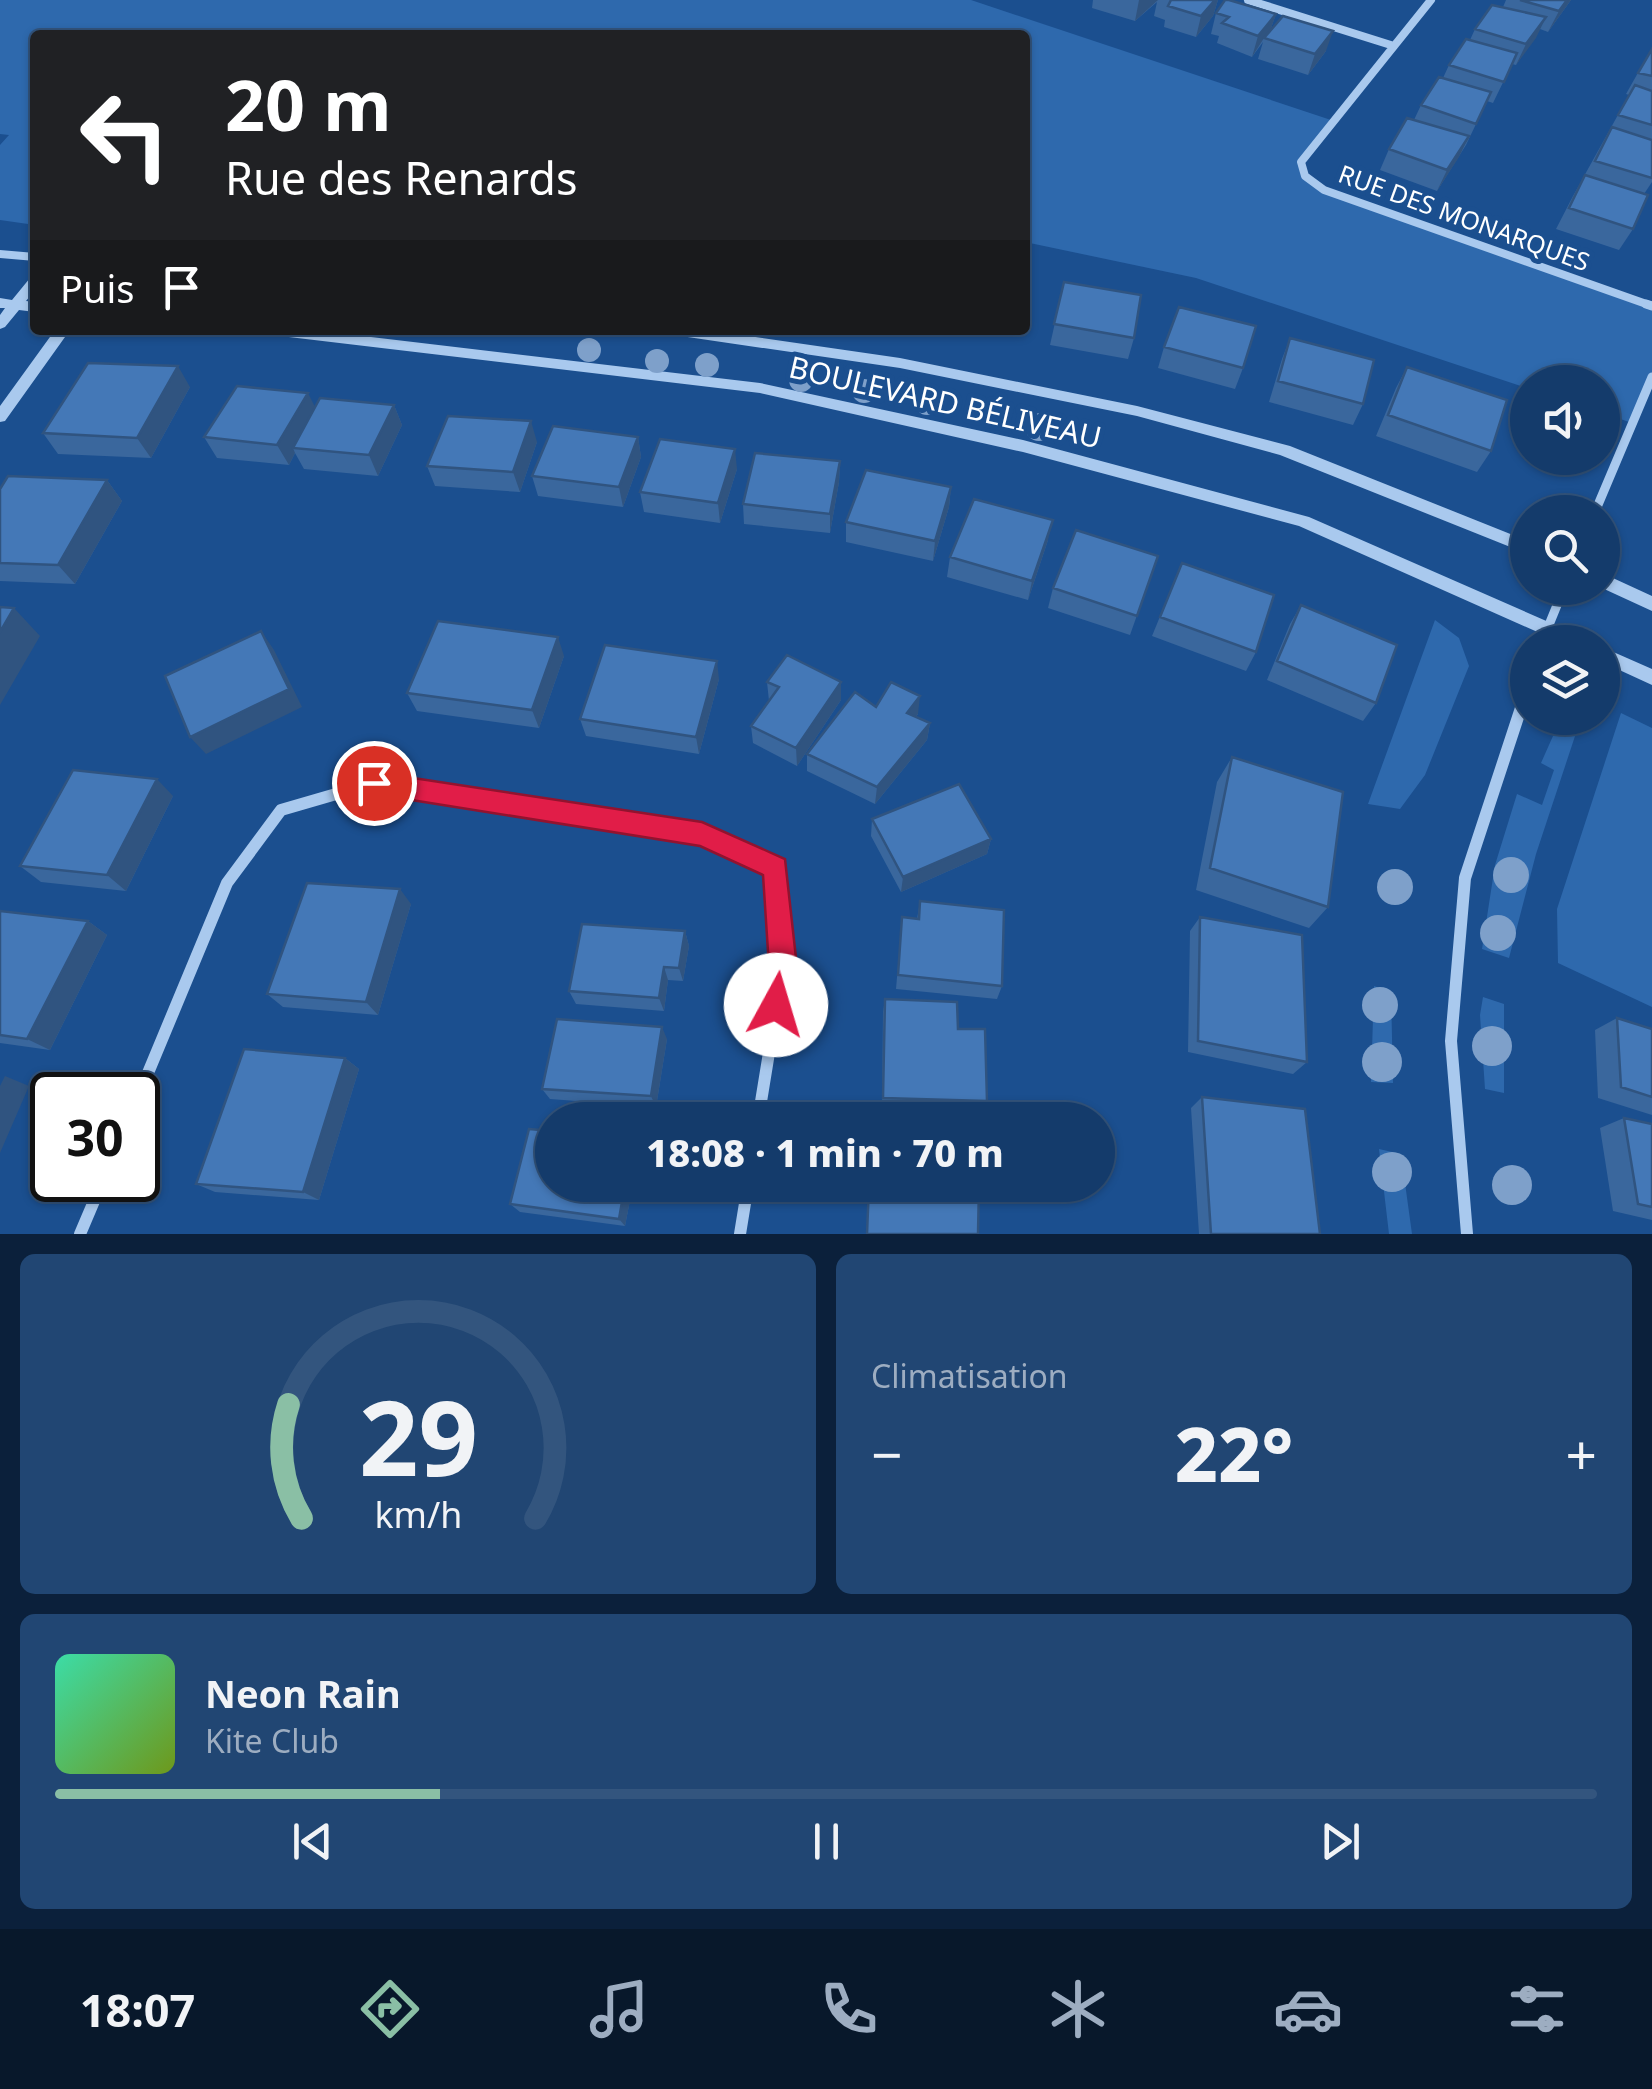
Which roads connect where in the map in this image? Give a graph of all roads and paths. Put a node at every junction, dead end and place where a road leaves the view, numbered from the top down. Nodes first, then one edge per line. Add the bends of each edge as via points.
1 (1248, 0) edge
2 (1432, 0) edge
3 (1394, 46) junction
4 (0, 254) edge
5 (30, 257) edge
6 (30, 285) edge
7 (8, 304) edge
8 (1652, 306) edge
9 (0, 324) edge
10 (60, 335) edge
11 (314, 335) edge
12 (707, 335) edge
13 (1652, 377) edge
14 (0, 417) edge
15 (1602, 495) edge
16 (1510, 541) edge
17 (1620, 589) edge
18 (1652, 604) edge
19 (1521, 625) edge
20 (1620, 662) edge
21 (1652, 677) edge
22 (1512, 735) edge
23 (148, 1072) edge
24 (761, 1102) edge
25 (94, 1202) edge
26 (745, 1202) edge
27 (80, 1234) edge
28 (740, 1234) edge
29 (1467, 1234) edge

1 - 3 street
2 - 3 street, RUE DES MONARQUES
3 - 8 street, RUE DES MONARQUES via 1301,162 1305,176 1324,190
4 - 5 street
6 - 7 street
7 - 9 street
10 - 14 street
11 - 19 street, BOULEVARD BÉLIVEAU via 760,388 1023,446 1303,521
12 - 16 street, BOULEVARD BÉLIVEAU via 900,364 1137,411 1284,450
13 - 15 street
17 - 18 street
20 - 21 street
22 - 29 street via 1465,878 1451,1041
23 - 24 street via 227,883 280,810 374,783 702,834 776,868 783,967
25 - 27 street
26 - 28 street

